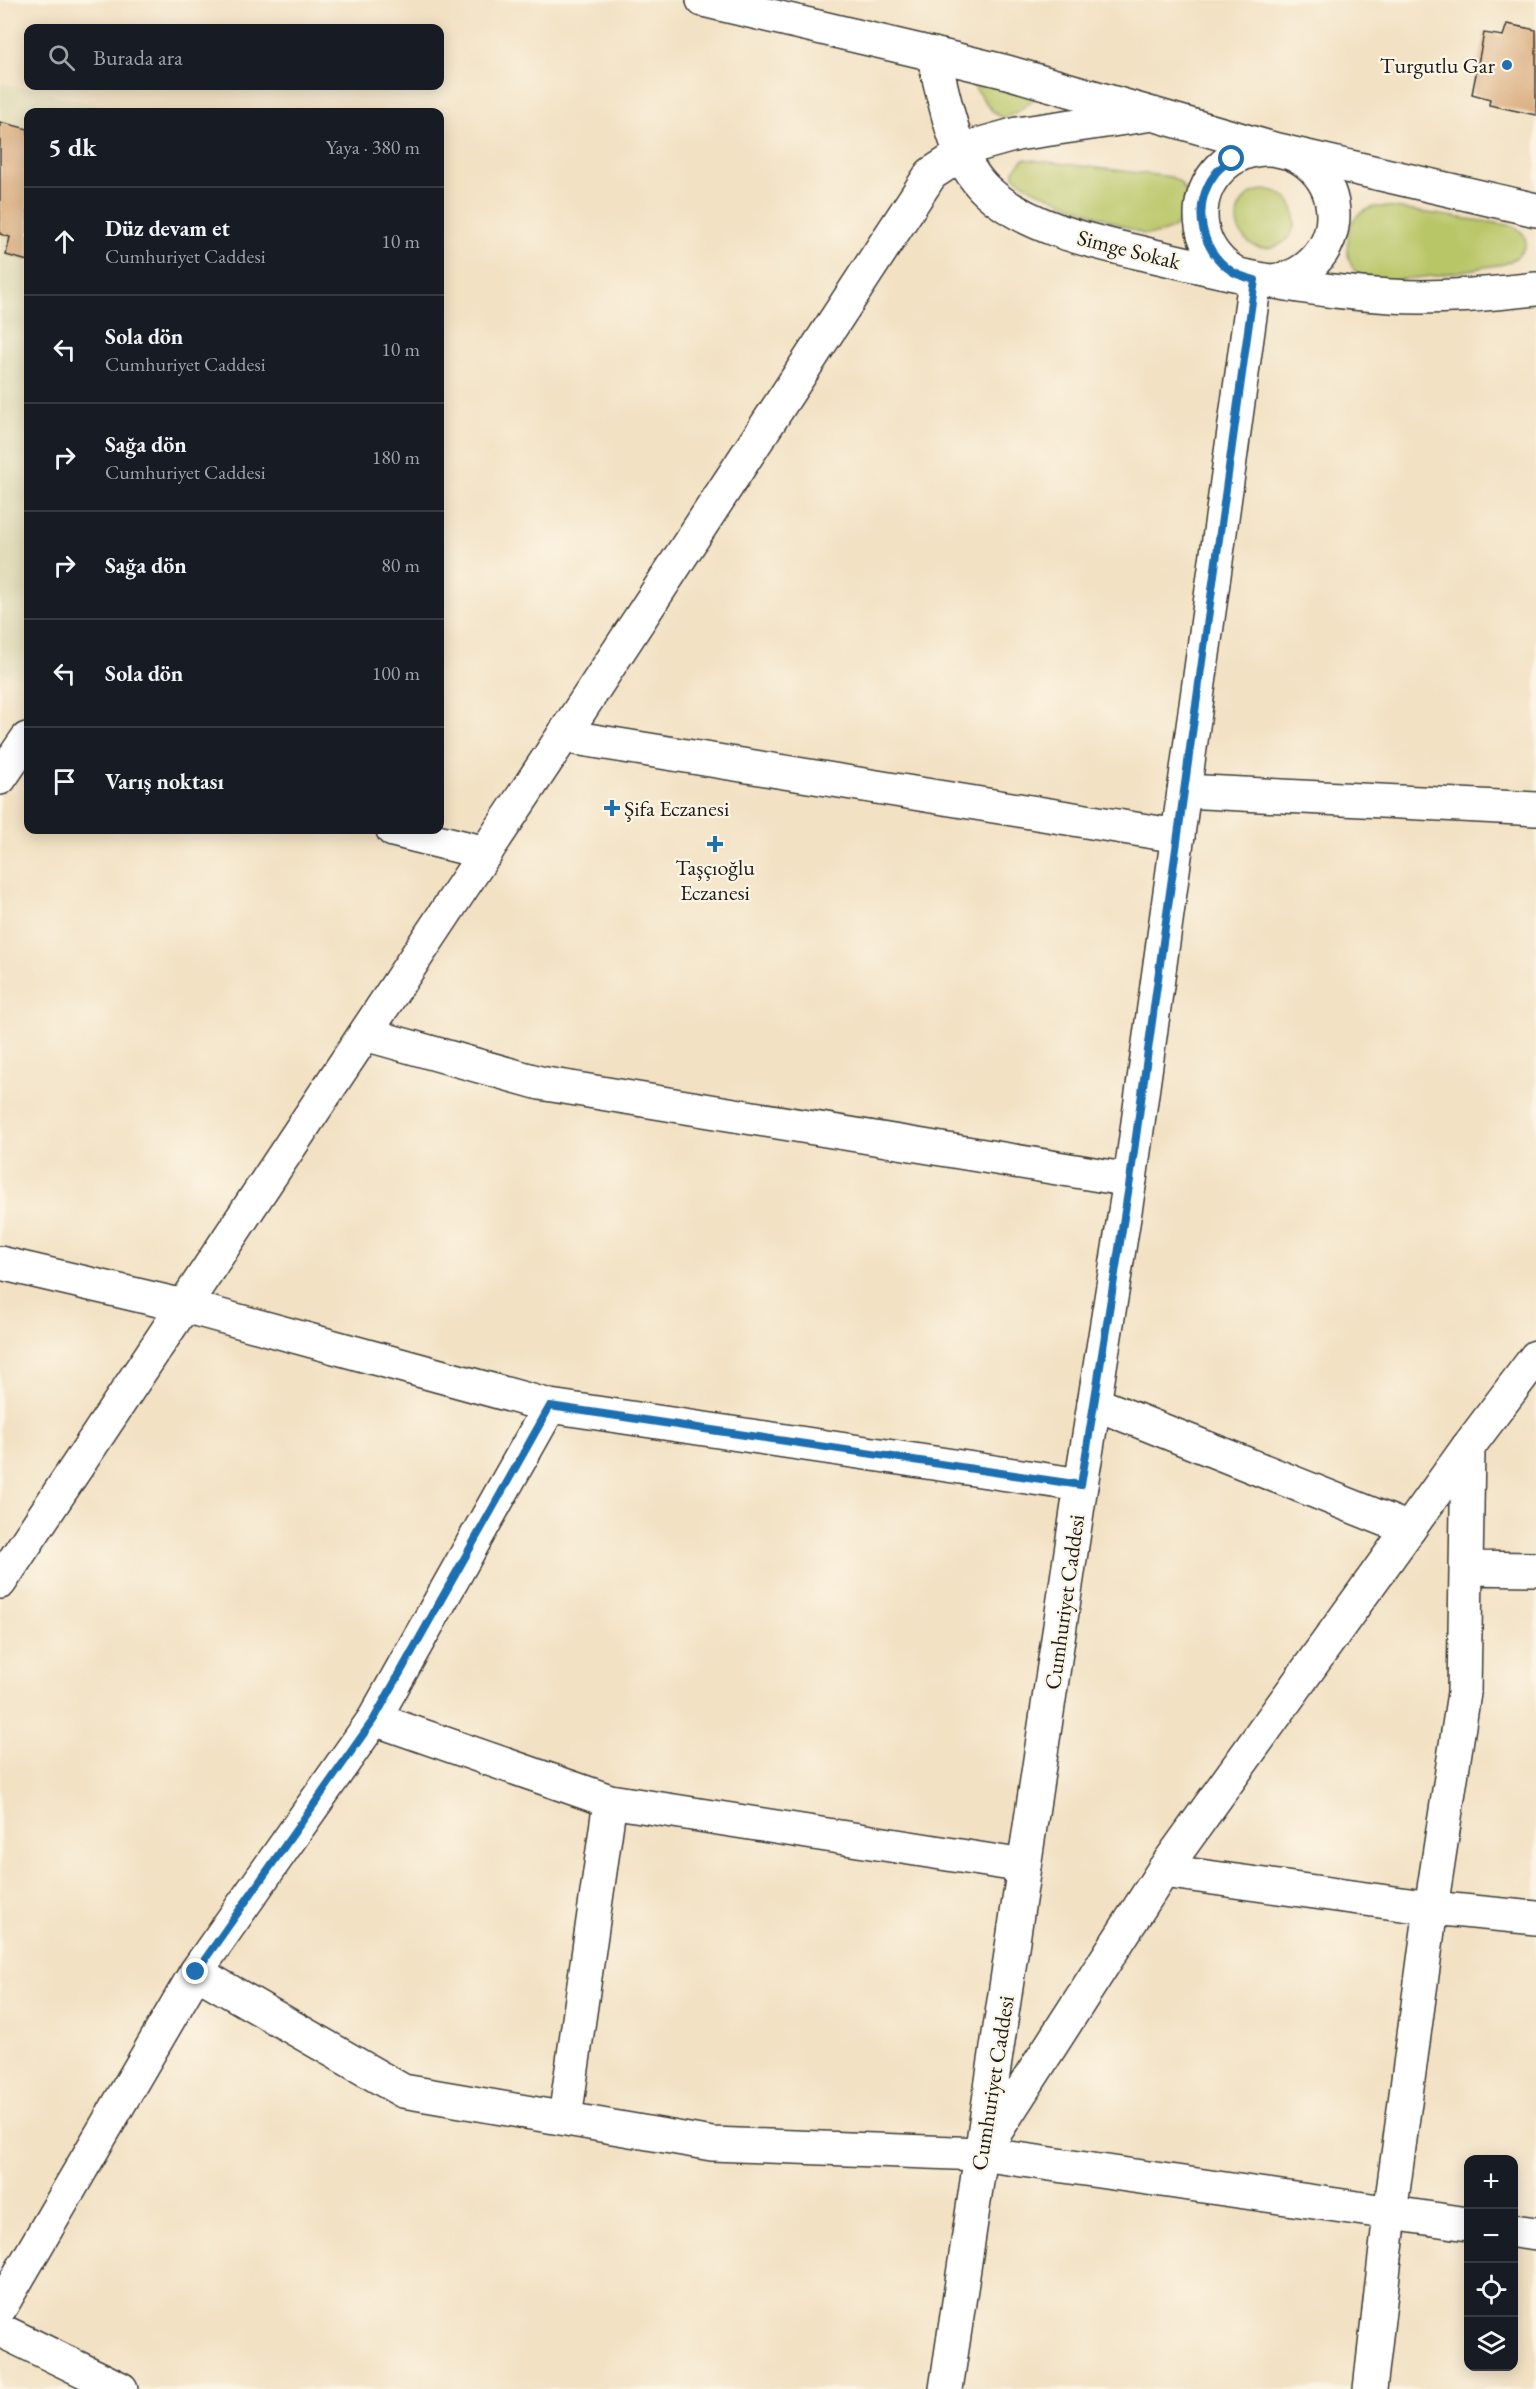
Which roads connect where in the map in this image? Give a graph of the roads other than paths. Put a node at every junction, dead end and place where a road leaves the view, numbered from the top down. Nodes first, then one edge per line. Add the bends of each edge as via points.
1 (703, 0) edge
2 (933, 54) junction
3 (1154, 114) junction
4 (1276, 150) junction
5 (961, 154) junction
6 (1536, 210) edge
7 (1255, 280) junction
8 (1536, 289) edge
9 (18, 736) edge
10 (563, 736) junction
11 (0, 778) edge
12 (1184, 791) junction
13 (1536, 809) edge
14 (409, 834) edge
15 (1178, 836) junction
16 (486, 853) junction
17 (365, 1034) junction
18 (1130, 1180) junction
19 (0, 1263) edge
20 (184, 1306) junction
21 (1536, 1357) edge
22 (1094, 1403) junction
23 (550, 1406) junction
24 (1468, 1447) junction
25 (1081, 1485) junction
26 (1409, 1529) junction
27 (1466, 1568) junction
28 (1536, 1569) edge
29 (0, 1582) edge
30 (374, 1719) junction
31 (610, 1801) junction
32 (1024, 1866) junction
33 (1163, 1871) junction
34 (1431, 1908) junction
35 (1536, 1918) edge
36 (196, 1972) junction
37 (565, 2118) junction
38 (981, 2154) junction
39 (1390, 2214) junction
40 (1464, 2223) edge
41 (1518, 2232) edge
42 (1536, 2234) edge
43 (0, 2308) edge
44 (0, 2330) edge
45 (121, 2389) edge
46 (946, 2389) edge
47 (1370, 2389) edge

1 - 2 street
2 - 3 street
2 - 5 street, Simge Sokak
3 - 4 street
3 - 5 street via 1017,134 974,146
4 - 6 street
4 - 7 street via 1254,150 1232,159 1215,174 1202,205 1205,238 1216,258 1234,273
4 - 7 street via 1297,156 1314,168 1326,185 1332,225 1326,246 1297,275 1276,281
5 - 7 street, Simge Sokak via 987,192 1011,210 1056,230
5 - 10 street via 931,174
7 - 8 street, Simge Sokak via 1393,297
7 - 12 street, Cumhuriyet Caddesi
9 - 11 street
10 - 15 street
10 - 16 street
12 - 13 street
12 - 15 street, Cumhuriyet Caddesi
14 - 16 street
15 - 18 street, Cumhuriyet Caddesi
16 - 17 street
17 - 18 street via 540,1083
17 - 20 street
18 - 22 street, Cumhuriyet Caddesi
19 - 20 street
20 - 23 street
20 - 29 street
21 - 24 street
22 - 25 street, Cumhuriyet Caddesi
22 - 26 street
23 - 25 street
23 - 30 street
24 - 26 street
24 - 27 street
25 - 32 street, Cumhuriyet Caddesi
26 - 33 street
27 - 28 street
27 - 34 street via 1464,1694
30 - 31 street
30 - 36 street
31 - 32 street
31 - 37 street
32 - 38 street, Cumhuriyet Caddesi
33 - 34 street
33 - 38 street
34 - 35 street
34 - 39 street
36 - 37 street via 403,2091
36 - 43 street
37 - 38 street via 712,2144
38 - 39 street
38 - 46 street, Cumhuriyet Caddesi
39 - 40 street
39 - 47 street
41 - 42 street
44 - 45 street

